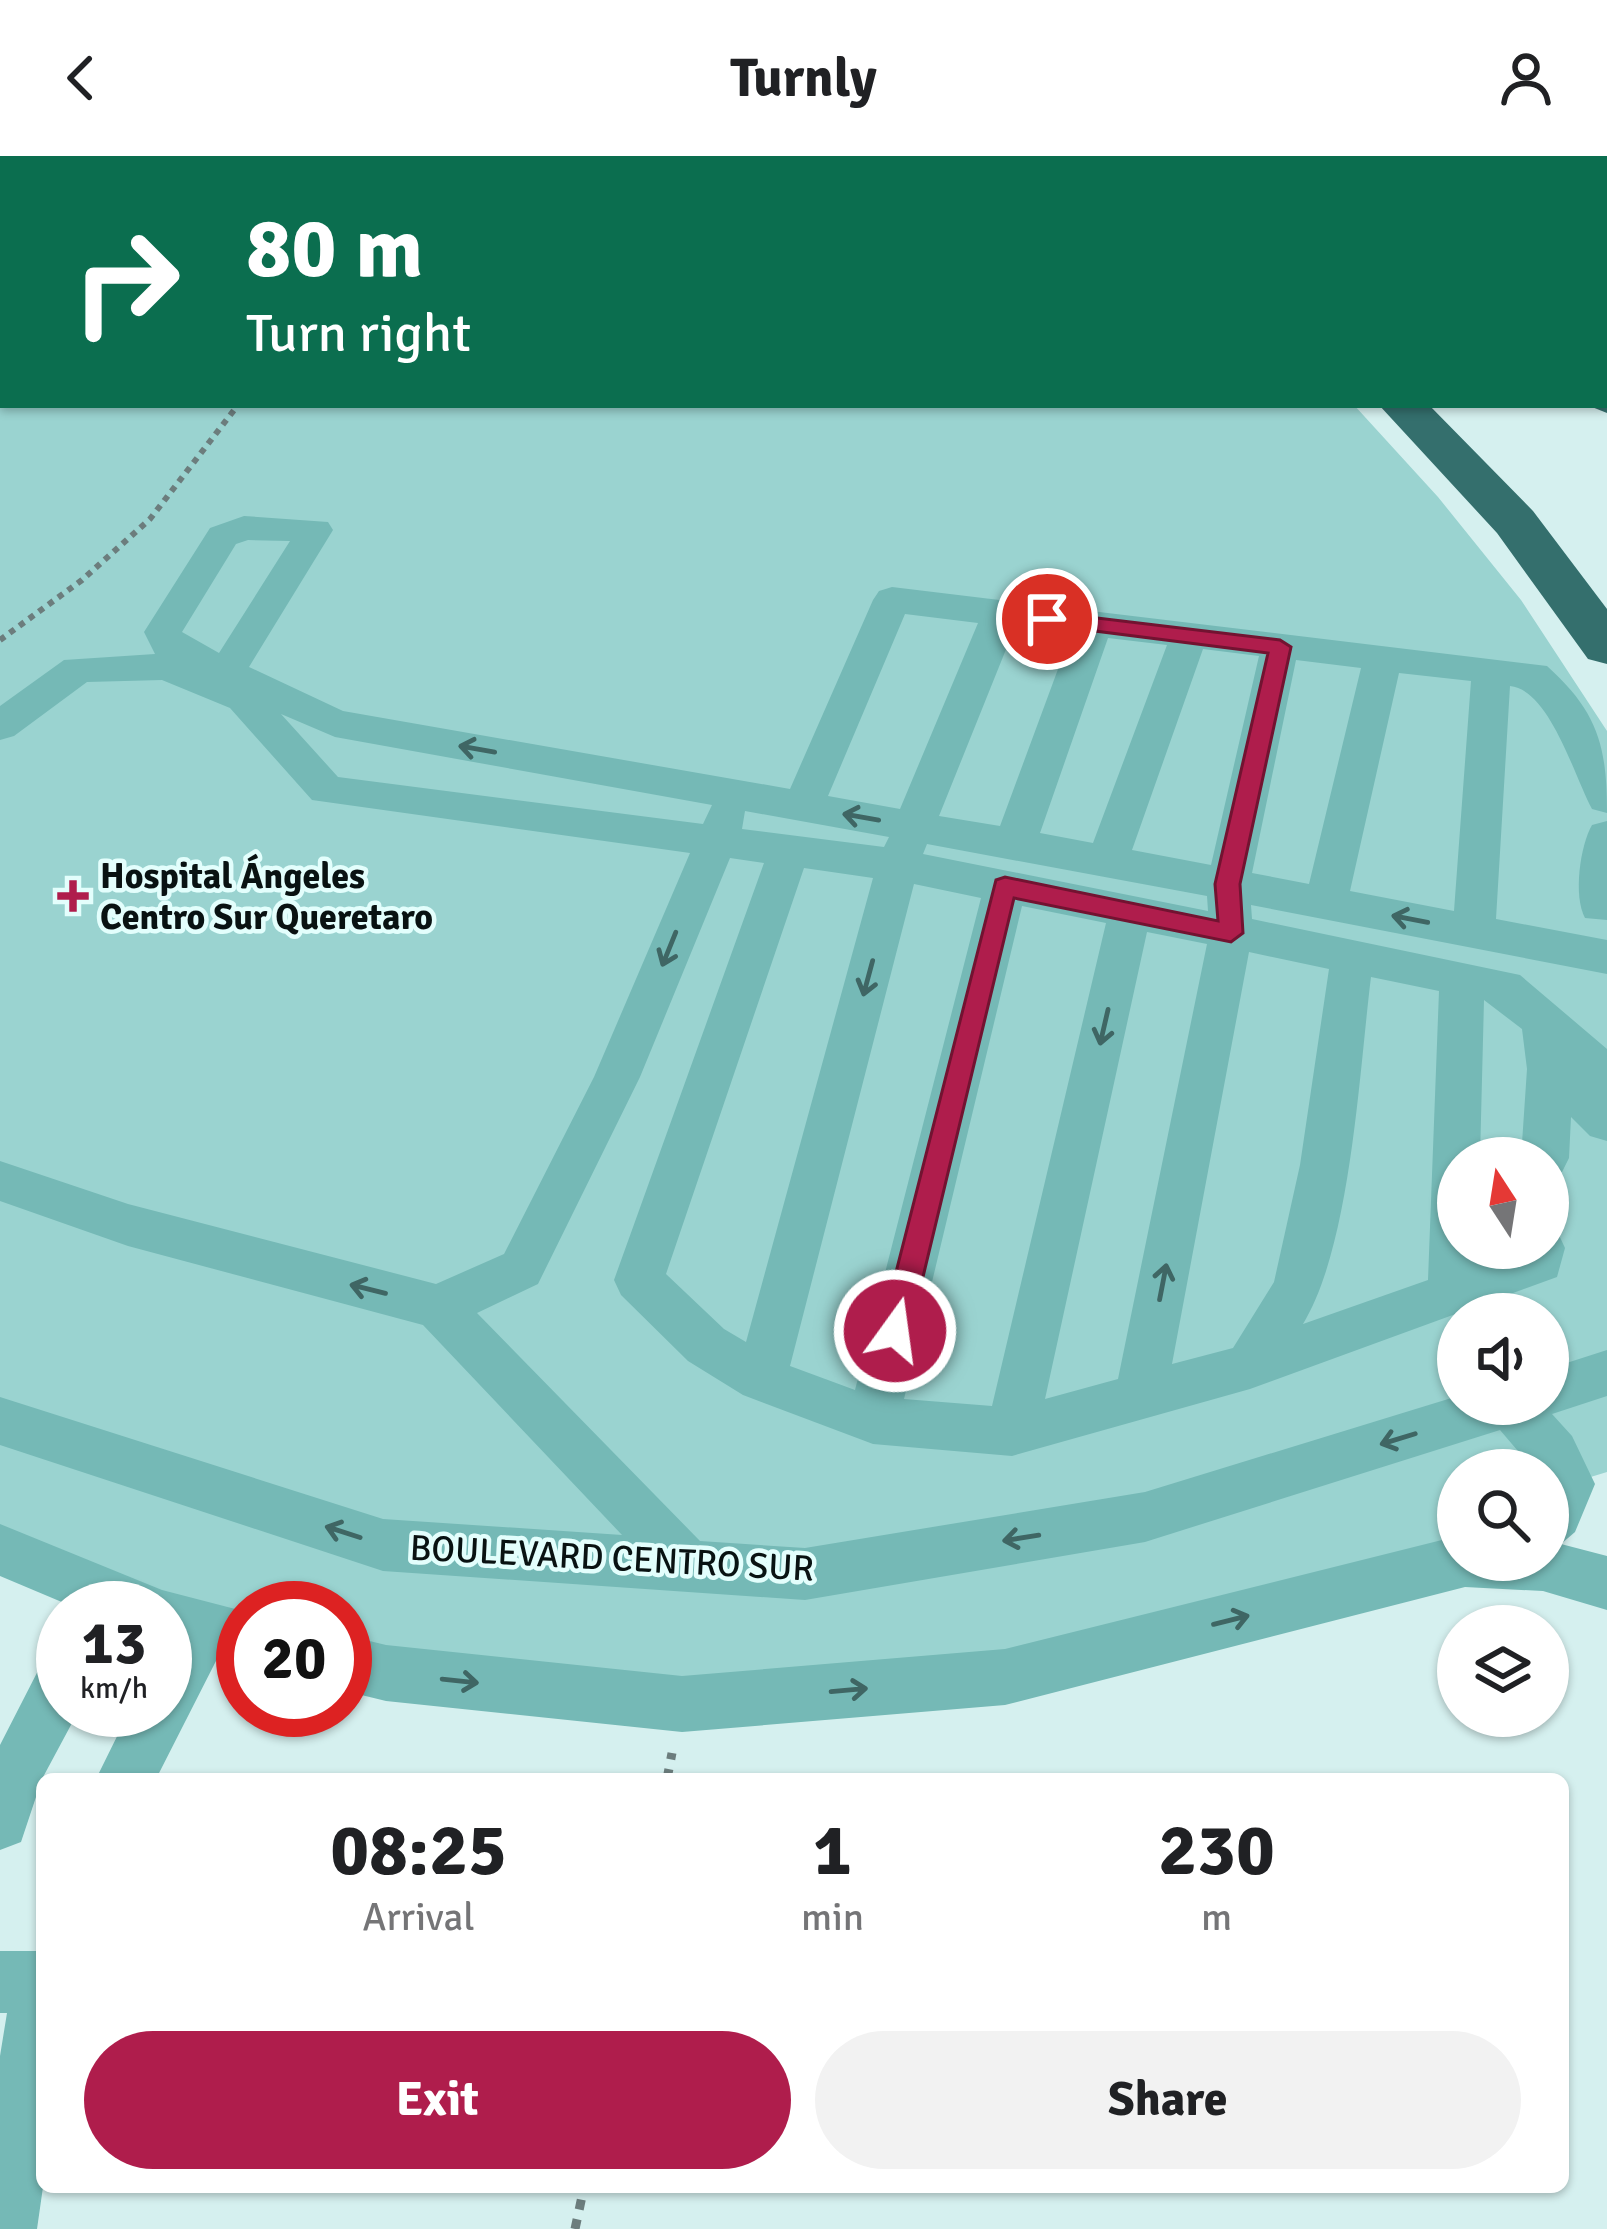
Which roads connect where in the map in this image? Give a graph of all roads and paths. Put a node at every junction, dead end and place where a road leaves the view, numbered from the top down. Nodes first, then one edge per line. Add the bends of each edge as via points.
1 (236, 408) edge
2 (1406, 408) edge
3 (1001, 614) junction
4 (1094, 625) junction
5 (1189, 636) junction
6 (0, 640) edge
7 (1607, 646) edge
8 (1280, 647) junction
9 (1383, 659) junction
10 (227, 671) dead end
11 (1491, 673) junction
12 (316, 714) junction
13 (0, 726) edge
14 (291, 750) junction
15 (736, 798) junction
16 (1607, 798) edge
17 (803, 807) junction
18 (1607, 836) edge
19 (713, 841) junction
20 (905, 845) junction
21 (788, 854) junction
22 (1107, 861) junction
23 (1010, 865) junction
24 (1228, 884) junction
25 (1326, 903) junction
26 (1600, 906) dead end
27 (1130, 913) junction
28 (1474, 932) junction
29 (1231, 933) junction
30 (1607, 957) edge
31 (1352, 958) junction
32 (1462, 979) junction
33 (1544, 1021) junction
34 (1550, 1069) junction
35 (1607, 1076) edge
36 (1607, 1122) edge
37 (1546, 1137) edge
38 (0, 1181) edge
39 (64, 1204) junction
40 (0, 1215) edge
41 (1521, 1269) edge
42 (1452, 1293) edge
43 (1455, 1293) edge
44 (1437, 1299) edge
45 (438, 1307) junction
46 (1250, 1366) junction
47 (1607, 1372) edge
48 (761, 1379) junction
49 (1569, 1385) edge
50 (1140, 1396) junction
51 (873, 1420) junction
52 (0, 1421) edge
53 (1442, 1425) edge
54 (1528, 1425) edge
55 (1012, 1432) junction
56 (1549, 1449) edge
57 (0, 1550) edge
58 (687, 1565) junction
59 (1437, 1569) edge
60 (1569, 1572) edge
61 (67, 1581) edge
62 (1607, 1583) edge
63 (372, 1670) edge
64 (36, 1735) edge
65 (146, 1737) edge
66 (128, 1773) edge
67 (0, 1821) edge
68 (0, 1982) edge
69 (36, 1985) edge
70 (36, 2024) edge
71 (583, 2193) edge
72 (4, 2229) edge
73 (575, 2229) edge

1 - 6 path via 150,520
2 - 7 highway via 1516,522
3 - 4 street
3 - 17 street via 892,601
3 - 20 street
4 - 5 street
4 - 23 street
5 - 8 street
5 - 22 street
8 - 9 street
8 - 24 street
9 - 11 street
9 - 25 street
10 - 12 street
11 - 16 street via 1533,675 1559,699
11 - 28 street
12 - 14 street
15 -> 12 street
13 - 14 street via 78,669 166,667 244,698
14 - 19 street via 338,793
15 - 17 street
15 - 19 street
20 -> 17 street
18 - 26 street
19 - 21 street
19 -> 45 street via 617,1077 521,1269
20 - 21 street
20 - 23 street
20 -> 48 street
21 - 48 street via 640,1280 706,1345
22 - 23 street
22 - 24 street
23 - 27 street
23 - 51 street
24 - 25 street
24 - 29 street
28 -> 25 street
27 - 29 street
27 -> 55 street
28 - 30 street
29 - 31 street
50 -> 29 street
31 - 32 street
31 - 46 street via 1298,1288
32 - 33 street via 1504,987
32 - 42 street
33 - 34 street
33 - 35 street
34 - 36 street
34 - 37 street
38 - 39 street
39 - 40 street
45 -> 39 street
41 - 43 street
44 - 46 street
45 - 58 street
46 - 50 street
47 - 49 street
48 - 51 street
50 - 55 street
51 - 55 street
58 -> 52 street, BOULEVARD CENTRO SUR via 383,1545
53 -> 58 street, BOULEVARD CENTRO SUR via 1145,1517 806,1574
54 - 56 street
57 - 61 street
63 -> 59 street via 682,1705 1005,1677
60 - 62 street
64 - 67 street
65 - 66 street
68 - 69 street
70 - 72 street
71 - 73 path

